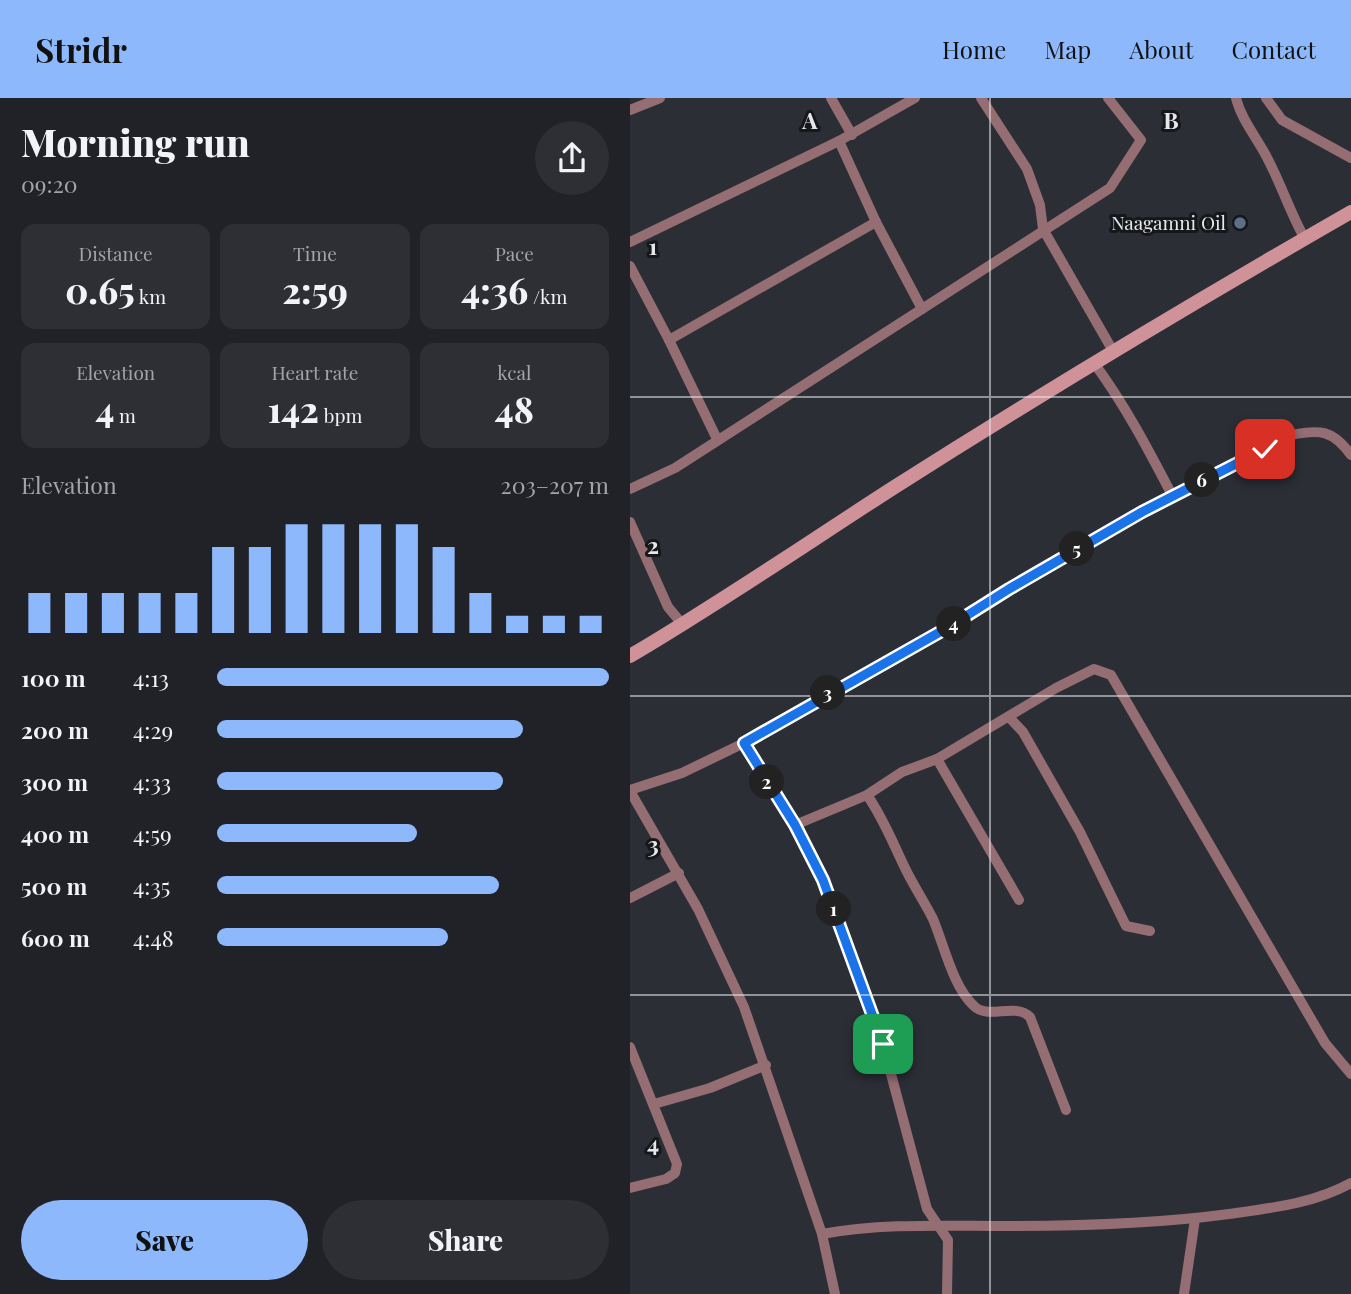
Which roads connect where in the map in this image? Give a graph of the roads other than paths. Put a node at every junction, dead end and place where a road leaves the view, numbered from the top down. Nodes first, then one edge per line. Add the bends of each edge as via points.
1 (660, 98) edge
2 (831, 98) edge
3 (915, 98) edge
4 (981, 98) edge
5 (1108, 98) edge
6 (1236, 98) edge
7 (1266, 98) edge
8 (630, 110) edge
9 (852, 135) junction
10 (839, 141) junction
11 (1351, 158) edge
12 (1351, 212) edge
13 (876, 222) junction
14 (1043, 229) junction
15 (1305, 239) junction
16 (630, 242) edge
17 (630, 267) edge
18 (922, 309) junction
19 (669, 340) junction
20 (1113, 351) junction
21 (1094, 363) junction
22 (717, 439) junction
23 (1351, 455) edge
24 (630, 489) edge
25 (1172, 495) junction
26 (630, 522) edge
27 (683, 625) junction
28 (630, 656) edge
29 (1009, 716) junction
30 (744, 743) junction
31 (937, 759) junction
32 (630, 790) edge
33 (867, 795) junction
34 (795, 825) junction
35 (679, 873) junction
36 (630, 898) edge
37 (1019, 900) dead end
38 (1150, 931) dead end
39 (630, 1047) edge
40 (766, 1065) junction
41 (1351, 1074) edge
42 (654, 1104) junction
43 (1066, 1110) dead end
44 (1351, 1183) edge
45 (630, 1188) edge
46 (1195, 1219) junction
47 (938, 1226) junction
48 (822, 1234) junction
49 (835, 1294) edge
50 (947, 1294) edge
51 (1184, 1294) edge

1 - 8 street
2 - 9 street
3 - 9 street
4 - 14 street via 1027,169
5 - 14 street via 1141,140 1110,188
6 - 15 street
7 - 11 street via 1282,120
9 - 10 street
10 - 13 street
10 - 16 street
12 - 15 main road
13 - 18 street
13 - 19 street
14 - 18 street
14 - 20 street
15 - 20 main road
17 - 19 street
18 - 22 street
19 - 22 street
20 - 21 main road
21 - 25 street via 1138,430
21 - 27 main road
22 - 24 street via 674,468
23 - 25 street via 1325,432 1291,435
25 - 30 street
26 - 27 street via 668,607
27 - 28 main road
29 - 31 street
29 - 38 street via 1074,821 1126,926
29 - 41 street via 1094,669 1111,675 1325,1043
30 - 32 street via 682,773
30 - 34 street
31 - 33 street via 902,772
31 - 37 street
32 - 35 street
33 - 34 street
33 - 43 street via 932,918 967,997 981,1011 1025,1012 1030,1017
34 - 47 street via 823,880 879,1032 921,1188
35 - 36 street
35 - 40 street via 744,1006
39 - 42 street
40 - 42 street
40 - 48 street
42 - 45 street via 677,1164 675,1173
44 - 46 street via 1295,1205
46 - 47 street via 1099,1226
46 - 51 street
47 - 48 street
47 - 50 street via 948,1240
48 - 49 street

